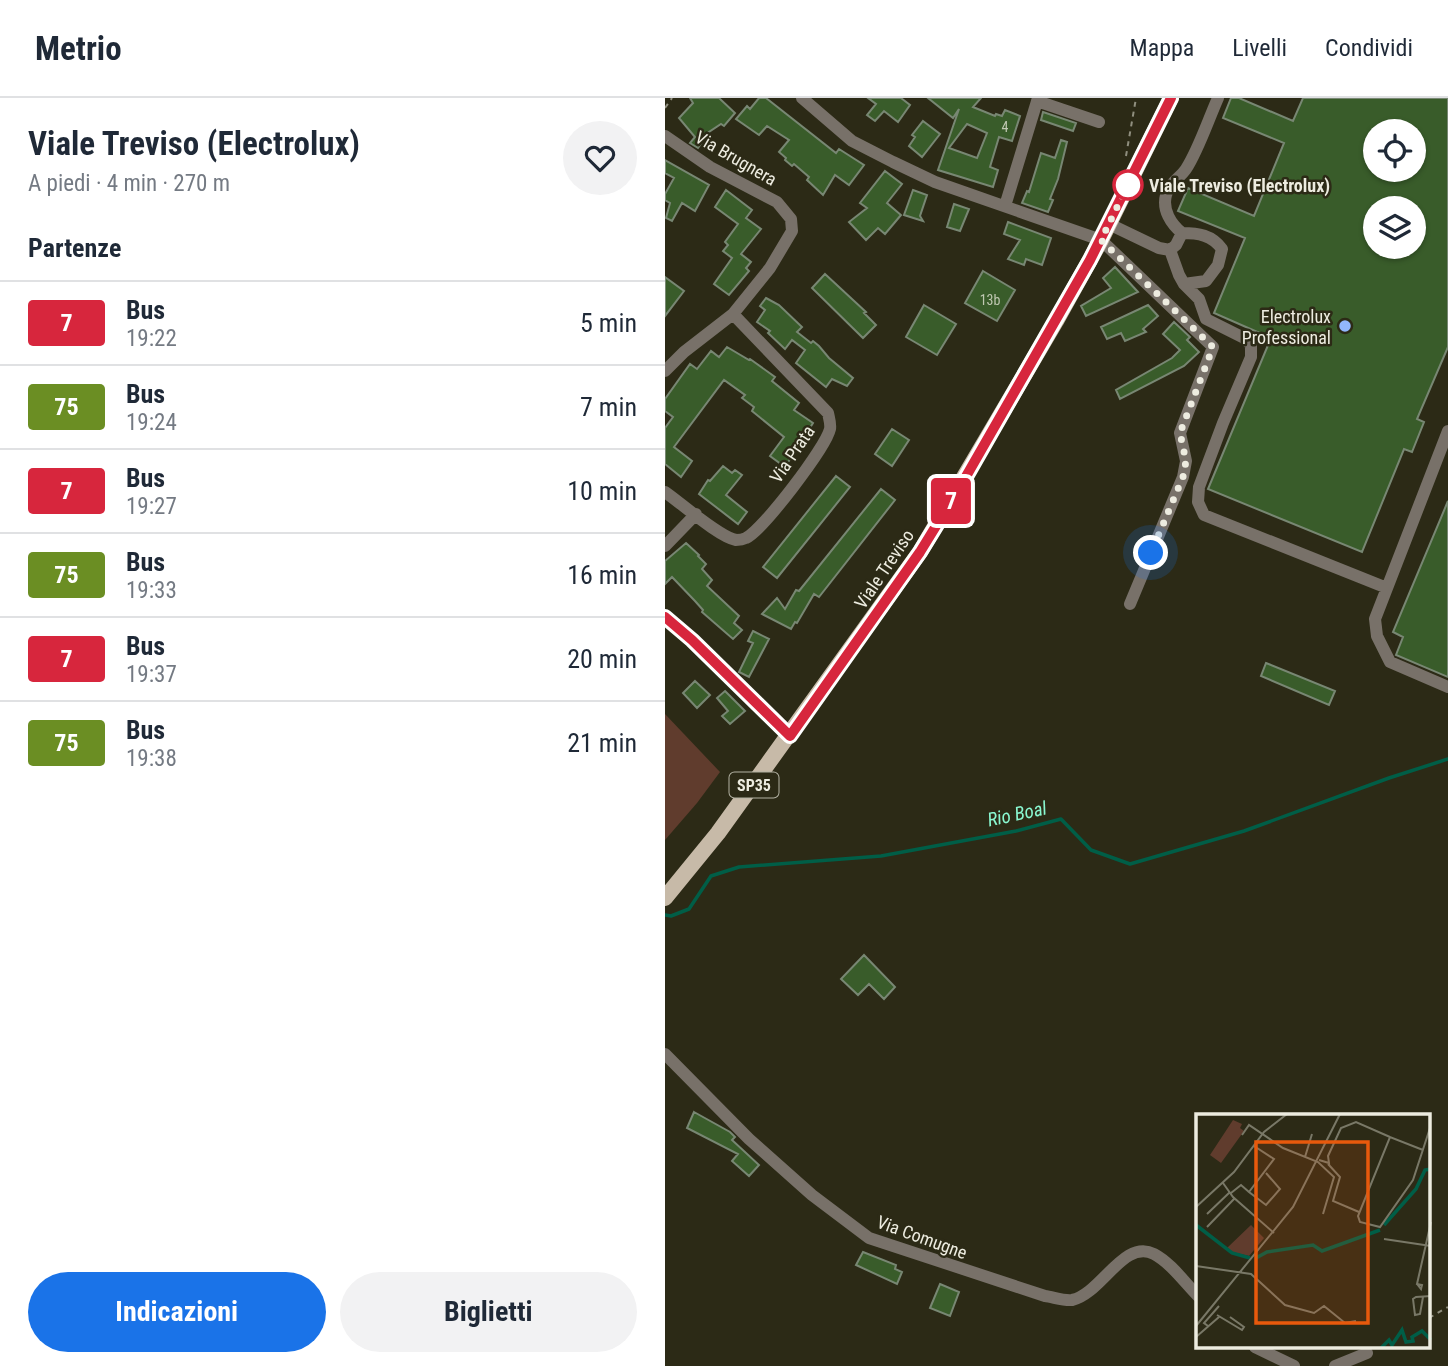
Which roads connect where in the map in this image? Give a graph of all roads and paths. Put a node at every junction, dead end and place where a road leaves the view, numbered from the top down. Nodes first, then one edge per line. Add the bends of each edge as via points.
1 (673, 98) edge
2 (802, 98) edge
3 (1136, 98) edge
4 (1171, 98) edge
5 (1218, 98) edge
6 (1038, 100) edge
7 (665, 108) edge
8 (1099, 122) dead end
9 (665, 136) edge
10 (1135, 172) junction
11 (1005, 206) junction
12 (1109, 224) junction
13 (1182, 233) junction
14 (1101, 240) junction
15 (1170, 250) junction
16 (1184, 284) junction
17 (733, 314) junction
18 (665, 371) edge
19 (1448, 431) edge
20 (665, 492) edge
21 (696, 514) junction
22 (665, 546) edge
23 (1387, 588) junction
24 (1130, 604) dead end
25 (665, 617) edge
26 (1448, 687) edge
27 (790, 736) junction
28 (665, 898) edge
29 (665, 1054) edge
30 (1196, 1294) edge
31 (1448, 1307) edge
32 (1431, 1317) edge
33 (1257, 1348) edge
34 (1367, 1353) dead end
35 (1294, 1366) edge
36 (1335, 1366) edge

1 - 7 path
2 - 11 street via 852,141 935,182
3 - 10 path via 1125,164
4 - 10 main road, Viale Treviso / SP35
5 - 13 street via 1186,169 1167,193 1167,210
6 - 8 street
6 - 11 street
9 - 17 street, Via Brugnera via 710,167 777,202 791,219 792,231 782,251
10 - 12 main road, Viale Treviso / SP35
11 - 14 street
12 - 14 main road, Viale Treviso / SP35
12 - 15 street
13 - 15 street
13 - 16 street via 1199,233 1216,240 1222,249 1218,265 1206,281
14 - 24 street via 1213,347 1180,433 1186,461 1183,477
14 - 27 main road, Viale Treviso / SP35 via 920,552
15 - 16 street
16 - 23 street via 1199,299 1206,319 1251,345 1251,357 1199,487 1198,502 1204,515
17 - 18 street, Via Brugnera
17 - 21 street, Via Prata via 828,413 831,427 823,448 745,539 721,533
19 - 23 street
20 - 21 street
21 - 22 street
23 - 26 street via 1375,619 1377,636 1390,662
25 - 27 street
27 - 28 main road, Viale Treviso / SP35
29 - 30 street, Via Comugne via 758,1147 869,1238 1045,1296 1072,1300 1141,1250 1154,1254
31 - 32 path
33 - 35 street
34 - 36 street

